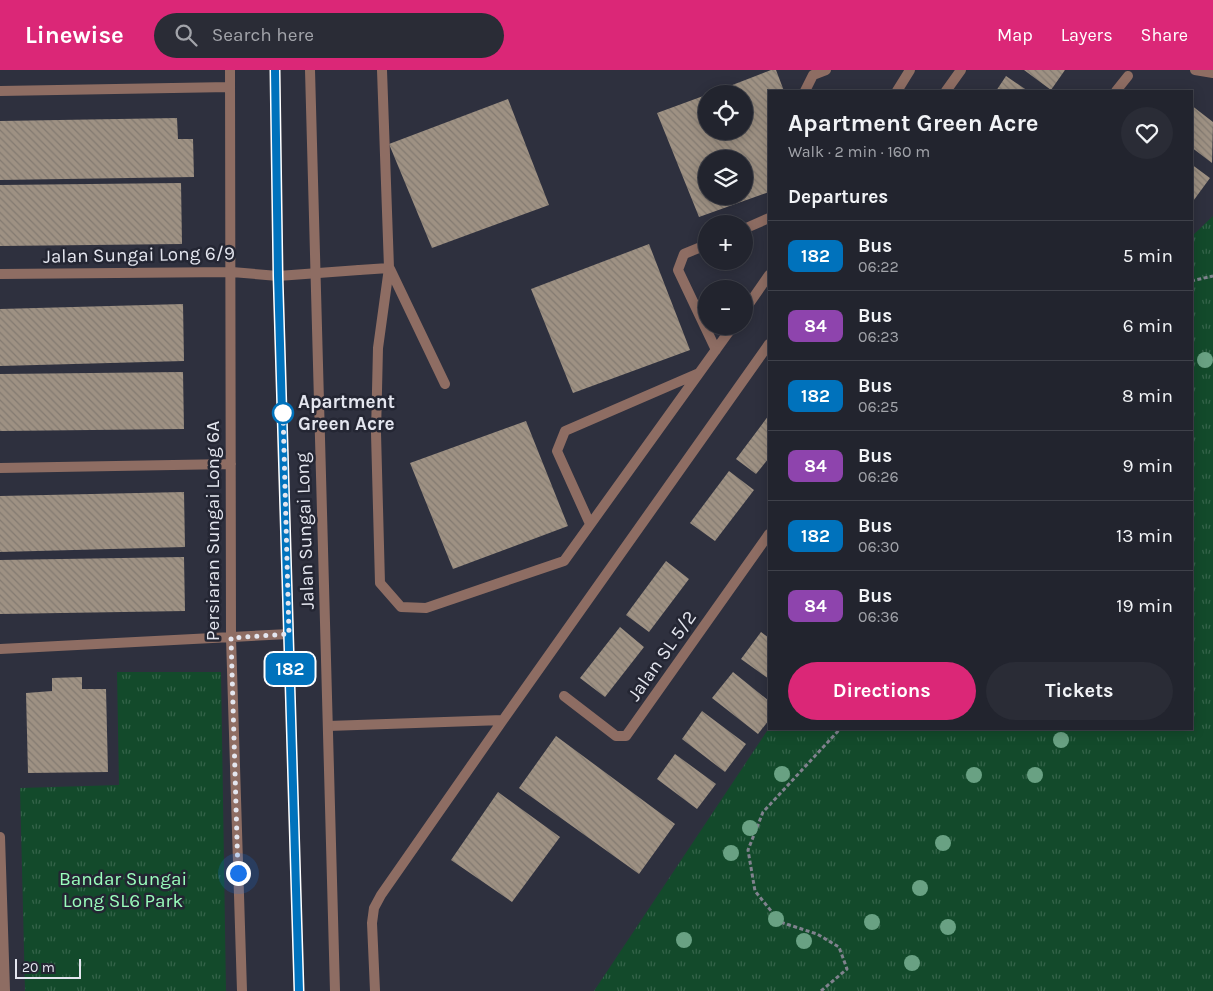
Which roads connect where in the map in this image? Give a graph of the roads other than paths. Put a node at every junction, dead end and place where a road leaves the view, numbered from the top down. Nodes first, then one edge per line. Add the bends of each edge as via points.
1 (230, 70) edge
2 (275, 70) edge
3 (310, 70) edge
4 (382, 70) edge
5 (826, 70) edge
6 (910, 70) edge
7 (961, 70) edge
8 (1195, 70) edge
9 (1213, 73) edge
10 (1128, 76) dead end
11 (230, 87) junction
12 (804, 90) edge
13 (898, 90) edge
14 (947, 90) edge
15 (1117, 90) edge
16 (0, 91) edge
17 (768, 218) edge
18 (753, 225) edge
19 (698, 248) edge
20 (389, 268) junction
21 (232, 272) junction
22 (0, 274) edge
23 (316, 274) junction
24 (278, 276) junction
25 (768, 276) edge
26 (753, 298) edge
27 (727, 335) edge
28 (768, 345) edge
29 (716, 350) junction
30 (700, 373) junction
31 (445, 384) dead end
32 (231, 464) junction
33 (0, 468) edge
34 (590, 524) junction
35 (768, 535) edge
36 (289, 634) junction
37 (231, 638) junction
38 (0, 649) edge
39 (564, 696) dead end
40 (502, 720) junction
41 (328, 726) junction
42 (0, 837) edge
43 (5, 991) edge
44 (242, 991) edge
45 (299, 991) edge
46 (335, 991) edge
47 (375, 991) edge

1 - 11 street, Persiaran Sungai Long 6A
2 - 24 street, Jalan Sungai Long
3 - 23 street, Jalan Sungai Long
4 - 20 street
5 - 12 street via 813,75
6 - 13 street
7 - 14 street
8 - 9 street
10 - 15 street
11 - 16 street
11 - 21 street, Persiaran Sungai Long 6A
17 - 18 street
19 - 29 street via 684,254 678,270
20 - 23 street, Jalan Sungai Long 6/9
20 - 31 street
20 - 34 street via 378,348 376,433 380,583 401,608 426,608 564,561
21 - 22 street, Jalan Sungai Long 6/9
21 - 24 street, Jalan Sungai Long 6/9
21 - 32 street, Persiaran Sungai Long 6A
23 - 24 street, Jalan Sungai Long 6/9
23 - 41 street, Jalan Sungai Long
24 - 36 street, Jalan Sungai Long
25 - 26 street
27 - 29 street
28 - 40 street
29 - 30 street
30 - 34 street
30 - 34 street via 565,431 557,450
32 - 33 street
32 - 37 street, Persiaran Sungai Long 6A
35 - 39 street, Jalan SL 5/2 via 626,736 616,736
36 - 37 street
36 - 45 street, Jalan Sungai Long
37 - 38 street
37 - 44 street, Persiaran Sungai Long 6A
40 - 41 street
40 - 47 street via 374,908
41 - 46 street, Jalan Sungai Long
42 - 43 street

